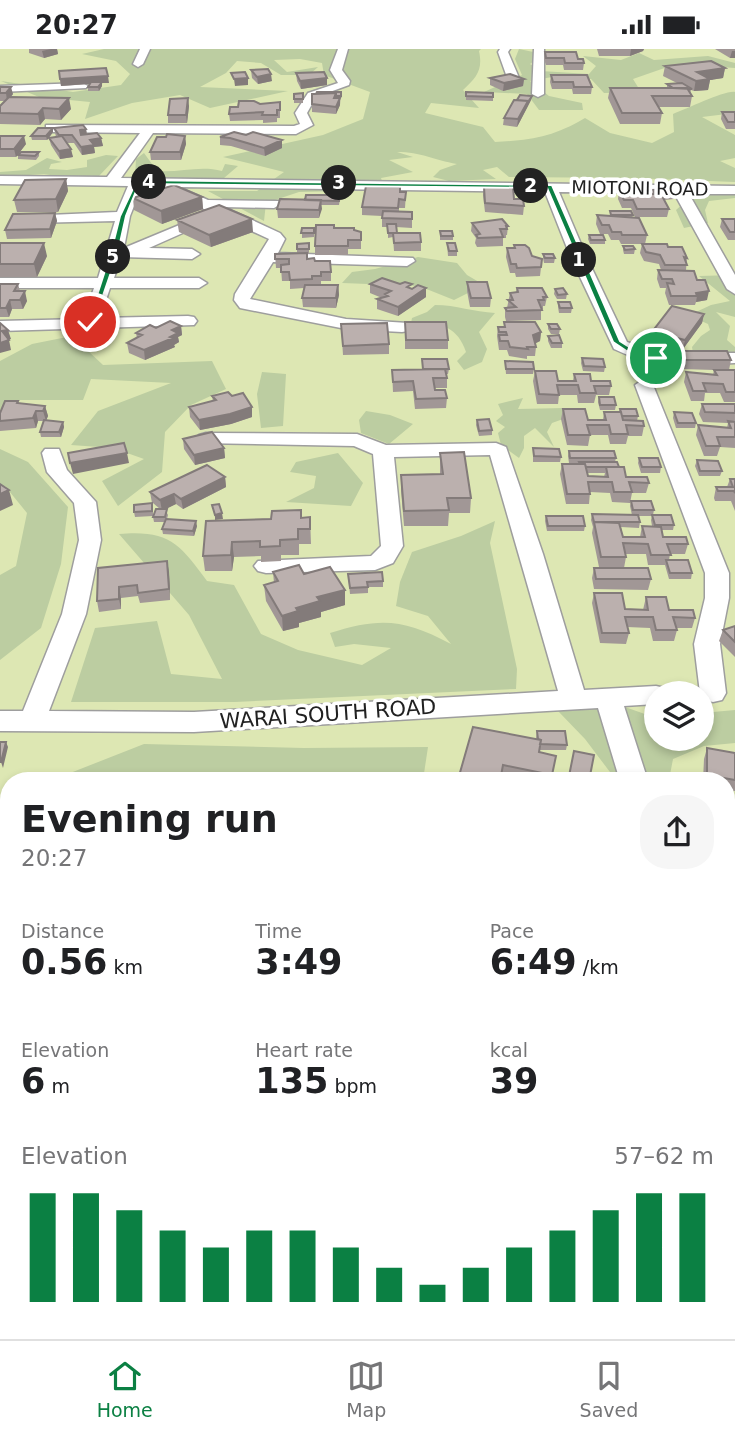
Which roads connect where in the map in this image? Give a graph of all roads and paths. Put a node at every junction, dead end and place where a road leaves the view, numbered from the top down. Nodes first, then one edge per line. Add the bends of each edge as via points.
1 (145, 49) edge
2 (343, 49) edge
3 (505, 49) edge
4 (539, 49) edge
5 (138, 64) dead end
6 (514, 80) edge
7 (82, 86) edge
8 (0, 89) edge
9 (538, 94) dead end
10 (50, 128) edge
11 (149, 129) junction
12 (0, 180) edge
13 (111, 182) junction
14 (137, 182) junction
15 (156, 182) junction
16 (550, 186) junction
17 (679, 189) junction
18 (735, 190) edge
19 (203, 203) junction
20 (274, 204) dead end
21 (123, 216) junction
22 (31, 219) edge
23 (188, 225) edge
24 (120, 252) junction
25 (192, 254) dead end
26 (268, 257) junction
27 (407, 261) dead end
28 (0, 283) edge
29 (104, 283) junction
30 (199, 283) dead end
31 (735, 289) edge
32 (188, 321) dead end
33 (90, 322) junction
34 (0, 326) edge
35 (402, 327) edge
36 (735, 358) edge
37 (644, 385) dead end
38 (206, 439) edge
39 (383, 451) junction
40 (52, 453) dead end
41 (266, 565) edge
42 (717, 693) edge
43 (644, 696) edge
44 (608, 697) junction
45 (573, 698) junction
46 (33, 719) junction
47 (0, 721) edge
48 (631, 772) edge

1 - 5 street
2 - 11 street via 336,70 343,85 312,95 302,113 305,128
3 - 6 street
4 - 9 street
7 - 8 street
10 - 11 street
11 - 13 street
12 - 13 street, MIOTONI ROAD
13 - 14 street, MIOTONI ROAD
14 - 15 street, MIOTONI ROAD
14 - 21 street
15 - 16 street, MIOTONI ROAD
15 - 19 street
16 - 17 street, MIOTONI ROAD
16 - 36 street via 620,345 656,358
17 - 18 street, MIOTONI ROAD
17 - 31 street
19 - 20 street
19 - 26 street via 275,236 278,239
21 - 22 street
21 - 24 street
23 - 24 street
24 - 25 street
24 - 29 street
26 - 27 street
26 - 35 street via 243,295 246,304 346,324
28 - 29 street
29 - 30 street
29 - 33 street
32 - 33 street
33 - 34 street
37 - 42 street via 717,573 708,644
38 - 39 street via 357,440
39 - 41 street via 392,545 385,558 375,563
39 - 45 street via 490,447 499,451
40 - 46 street via 57,472 85,502 90,540 74,614
43 - 44 street, WARAI SOUTH ROAD
44 - 45 street, WARAI SOUTH ROAD
44 - 48 street
45 - 46 street, WARAI SOUTH ROAD via 194,722
46 - 47 street, WARAI SOUTH ROAD

